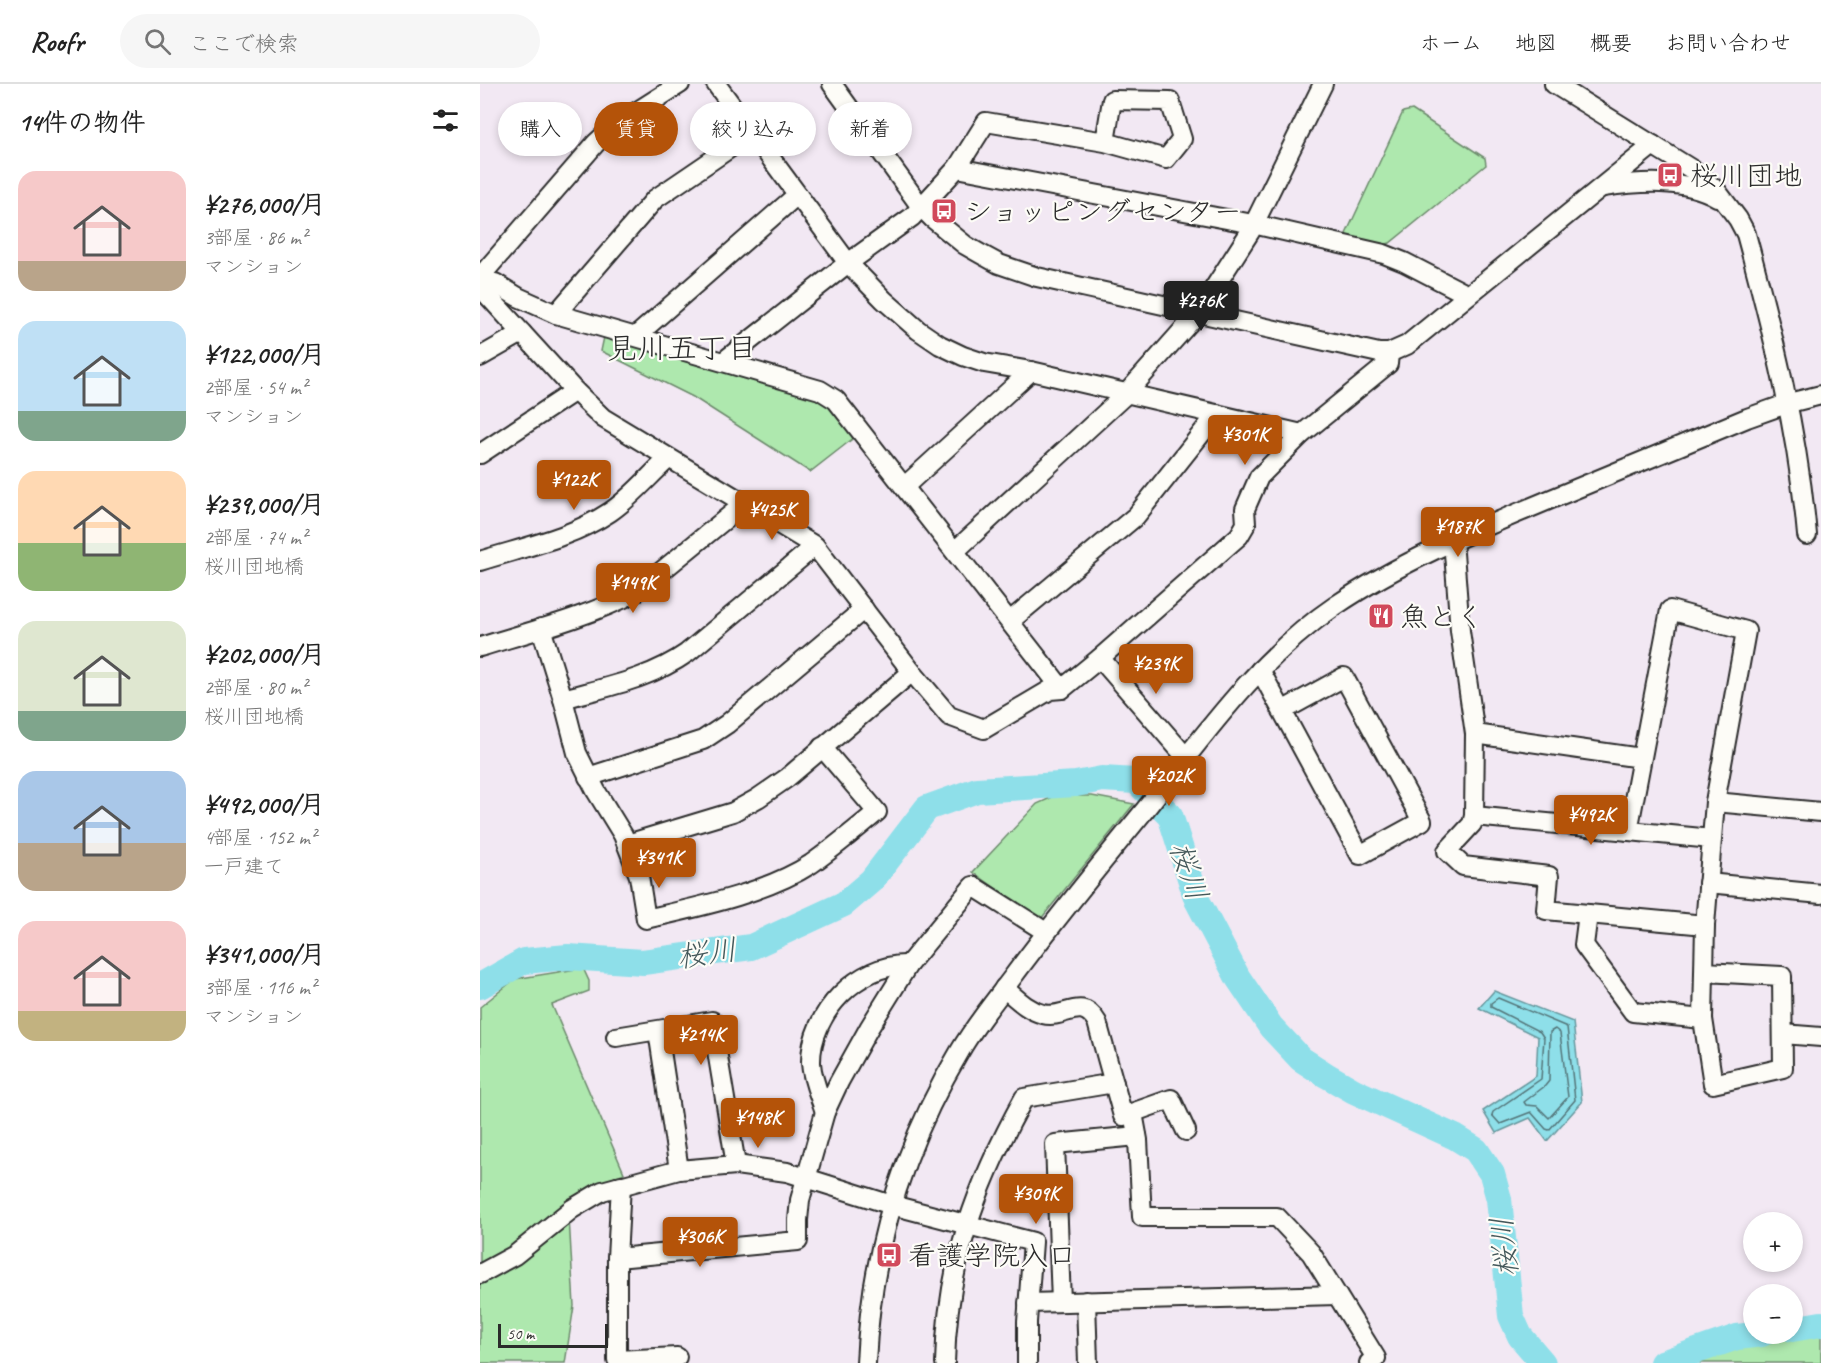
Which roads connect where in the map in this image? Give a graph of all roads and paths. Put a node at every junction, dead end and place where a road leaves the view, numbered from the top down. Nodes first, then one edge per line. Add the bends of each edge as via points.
1 (680, 84) edge
2 (716, 84) edge
3 (832, 84) edge
4 (1323, 84) edge
5 (1554, 84) edge
6 (730, 102) edge
7 (1106, 142) junction
8 (1653, 145) junction
9 (717, 156) edge
10 (769, 156) edge
11 (957, 168) junction
12 (1601, 188) junction
13 (797, 195) junction
14 (1724, 201) junction
15 (921, 207) junction
16 (1253, 224) junction
17 (848, 263) junction
18 (480, 277) edge
19 (480, 282) edge
20 (480, 287) edge
21 (1468, 295) junction
22 (1198, 313) junction
23 (556, 314) junction
24 (522, 333) junction
25 (636, 336) junction
26 (1389, 353) junction
27 (480, 357) edge
28 (724, 361) junction
29 (1031, 371) junction
30 (574, 391) junction
31 (1126, 394) junction
32 (1821, 395) edge
33 (1788, 404) junction
34 (1217, 414) junction
35 (1302, 434) junction
36 (480, 454) edge
37 (668, 459) junction
38 (905, 486) junction
39 (744, 504) junction
40 (1807, 535) dead end
41 (1453, 540) junction
42 (815, 546) junction
43 (955, 551) junction
44 (480, 561) edge
45 (864, 609) junction
46 (1010, 621) junction
47 (541, 628) junction
48 (480, 647) edge
49 (1100, 658) junction
50 (1260, 670) junction
51 (912, 672) junction
52 (1062, 689) junction
53 (563, 699) junction
54 (1282, 711) junction
55 (1475, 734) junction
56 (822, 747) junction
57 (1185, 756) junction
58 (1641, 758) junction
59 (588, 777) junction
60 (1715, 802) junction
61 (1821, 812) edge
62 (1474, 816) junction
63 (1628, 831) junction
64 (1712, 839) junction
65 (627, 844) junction
66 (1708, 883) junction
67 (1821, 894) edge
68 (1588, 914) junction
69 (1705, 925) junction
70 (1046, 932) junction
71 (908, 965) junction
72 (1704, 972) junction
73 (1004, 988) junction
74 (1703, 1019) junction
75 (658, 1031) junction
76 (1783, 1034) junction
77 (616, 1037) dead end
78 (1821, 1037) edge
79 (1114, 1083) junction
80 (825, 1112) junction
81 (1133, 1113) junction
82 (1186, 1131) dead end
83 (1137, 1136) junction
84 (736, 1165) junction
85 (679, 1170) junction
86 (806, 1178) junction
87 (621, 1185) junction
88 (892, 1205) junction
89 (967, 1225) junction
90 (617, 1258) junction
91 (480, 1274) edge
92 (1337, 1295) junction
93 (1086, 1301) junction
94 (1061, 1302) junction
95 (1029, 1303) junction
96 (677, 1357) dead end
97 (866, 1363) edge
98 (945, 1363) edge
99 (1027, 1363) edge
100 (1088, 1363) edge
101 (1369, 1363) edge

1 - 18 street via 617,124 597,143
2 - 6 street
3 - 15 street
4 - 16 street
5 - 8 street
7 - 7 street via 1166,159 1182,139 1170,101 1112,100
7 - 11 street via 986,122
8 - 12 street
8 - 14 street via 1707,181
9 - 23 street via 655,199
10 - 13 street
11 - 15 street
11 - 16 street
12 - 14 street via 1657,182 1698,189
12 - 21 street
13 - 17 street
13 - 25 street
14 - 33 street via 1746,234
15 - 17 street
15 - 22 street via 965,245 999,264 1037,277
16 - 21 street via 1384,254
16 - 22 street
17 - 28 street
17 - 29 street via 884,300 940,345 984,363
19 - 23 street via 495,284
20 - 24 street
21 - 26 street via 1407,345
22 - 26 street
22 - 31 street
23 - 25 street
24 - 27 street
24 - 30 street
25 - 28 street
26 - 35 street via 1388,364
28 - 38 street via 820,390 836,400
29 - 31 street
29 - 38 street
30 - 36 street
30 - 37 street via 603,418
31 - 34 street
31 - 43 street
32 - 33 street
33 - 40 street
33 - 41 street
34 - 35 street
34 - 46 street via 1136,516
35 - 49 street via 1259,477 1245,509 1246,524 1239,537
37 - 39 street
37 - 44 street via 612,510 591,523
38 - 43 street
39 - 42 street
39 - 47 street via 636,592
41 - 50 street via 1388,573 1332,608
41 - 55 street via 1460,631
42 - 45 street
42 - 53 street via 670,665
43 - 46 street
45 - 51 street
45 - 59 street via 704,740
46 - 52 street
47 - 48 street
47 - 53 street
49 - 52 street
49 - 57 street
50 - 54 street
50 - 57 street
51 - 52 street via 949,716 984,729 1050,690
51 - 56 street
53 - 59 street
54 - 54 street via 1360,855 1422,821 1344,677
55 - 58 street
55 - 62 street
56 - 65 street via 787,778 733,812
56 - 65 street via 877,813 811,864 779,881 710,904 645,919 639,876
57 - 70 street
58 - 60 street via 1670,610 1746,631
58 - 63 street
59 - 65 street
60 - 61 street
60 - 64 street
62 - 63 street
62 - 68 street via 1472,824 1447,851 1462,866 1549,876 1546,910
63 - 64 street
64 - 66 street
66 - 67 street
66 - 69 street
68 - 69 street
68 - 74 street via 1584,945 1633,1012
69 - 72 street
70 - 71 street via 973,886
70 - 73 street
71 - 80 street
71 - 80 street via 895,964 864,976 844,990 825,1018 816,1034 811,1063
72 - 74 street
72 - 76 street via 1782,976
73 - 79 street via 1029,1009 1044,1015 1078,1008 1093,1014
73 - 88 street via 940,1085
74 - 76 street via 1713,1084 1783,1068
75 - 77 street
75 - 84 street via 712,1021
75 - 85 street
76 - 78 street
79 - 81 street via 1123,1116
79 - 89 street via 1024,1098 986,1172
80 - 86 street
81 - 82 street via 1171,1099
81 - 83 street
83 - 92 street via 1142,1217 1278,1217 1311,1252
83 - 94 street via 1055,1144
84 - 85 street
84 - 86 street
85 - 87 street
86 - 88 street
86 - 90 street via 800,1200 798,1241
87 - 90 street
87 - 91 street via 572,1209 514,1255
88 - 89 street
88 - 97 street via 872,1291
89 - 95 street via 1033,1242
89 - 98 street via 948,1305
90 - 96 street via 617,1360
92 - 93 street
92 - 101 street via 1376,1358
93 - 94 street
93 - 100 street
94 - 95 street
95 - 99 street

